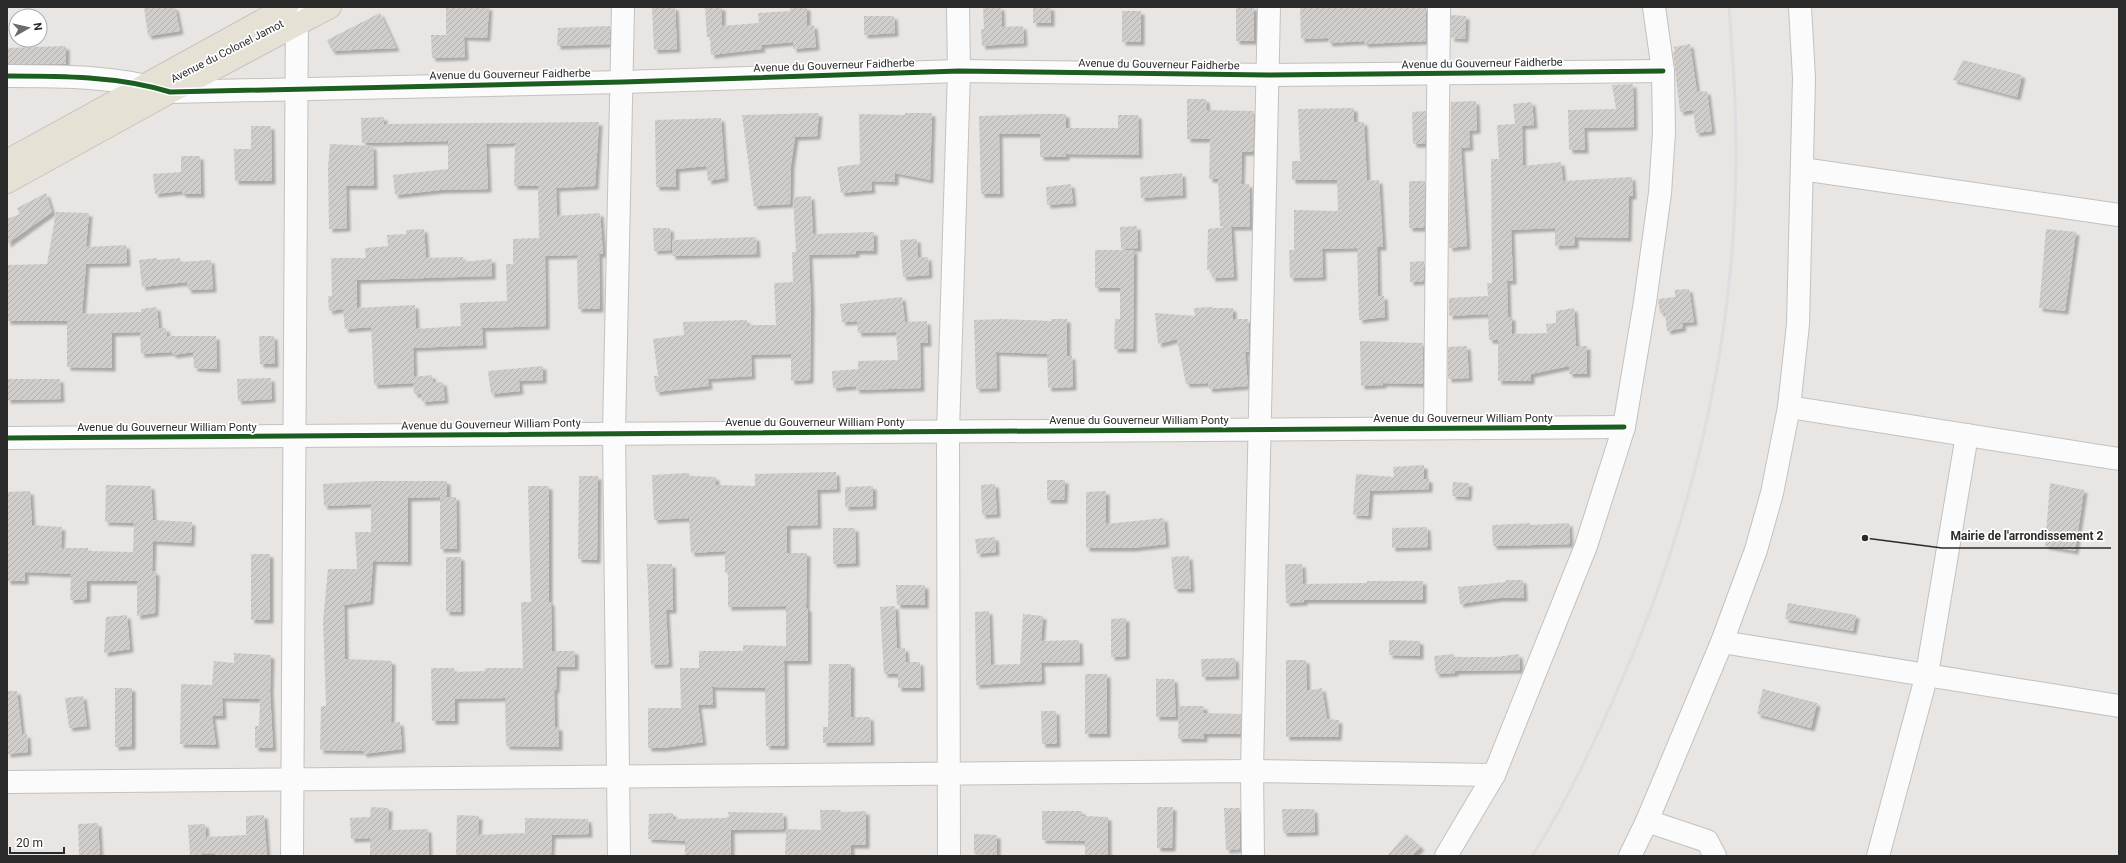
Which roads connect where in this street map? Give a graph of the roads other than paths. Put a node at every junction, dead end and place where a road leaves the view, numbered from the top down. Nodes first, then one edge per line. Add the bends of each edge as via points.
1 (287, 7) edge
2 (330, 7) edge
3 (623, 7) edge
4 (958, 7) edge
5 (1269, 7) edge
6 (1439, 7) edge
7 (1654, 7) edge
8 (1800, 7) edge
9 (297, 17) edge
10 (958, 70) junction
11 (1663, 71) junction
12 (1438, 73) junction
13 (1268, 75) junction
14 (7, 76) edge
15 (623, 82) junction
16 (145, 84) junction
17 (296, 88) junction
18 (170, 92) junction
19 (7, 161) edge
20 (1802, 169) junction
21 (7, 182) edge
22 (2119, 215) edge
23 (1789, 407) junction
24 (1624, 427) junction
25 (1435, 428) junction
26 (1260, 429) junction
27 (948, 432) junction
28 (614, 433) junction
29 (1967, 435) junction
30 (294, 436) junction
31 (7, 438) edge
32 (2119, 458) edge
33 (1722, 642) junction
34 (1927, 674) junction
35 (2119, 706) edge
36 (1252, 771) junction
37 (949, 774) junction
38 (1494, 775) junction
39 (619, 777) junction
40 (291, 780) junction
41 (7, 782) edge
42 (1647, 821) junction
43 (292, 856) edge
44 (619, 856) edge
45 (949, 856) edge
46 (1253, 856) edge
47 (1446, 856) edge
48 (1630, 856) edge
49 (1715, 856) edge
50 (1878, 856) edge

1 - 16 main road, Avenue du Colonel Jamot
2 - 9 main road, Avenue du Colonel Jamot
3 - 15 street
4 - 10 street
5 - 13 street
6 - 12 street
7 - 11 street
8 - 20 street via 1804,78
9 - 17 street
9 - 18 main road, Avenue du Colonel Jamot
10 - 13 street, Avenue du Gouverneur Faidherbe
10 - 15 street, Avenue du Gouverneur Faidherbe
10 - 27 street
11 - 12 street, Avenue du Gouverneur Faidherbe
11 - 24 street via 1664,132 1660,193
12 - 13 street, Avenue du Gouverneur Faidherbe
12 - 25 street
13 - 26 street
14 - 16 street, Avenue du Gouverneur Faidherbe via 60,76
15 - 17 street, Avenue du Gouverneur Faidherbe
15 - 28 street
16 - 18 street, Avenue du Gouverneur Faidherbe
16 - 19 main road, Avenue du Colonel Jamot
17 - 18 street, Avenue du Gouverneur Faidherbe
17 - 30 street
18 - 21 main road, Avenue du Colonel Jamot
20 - 22 street
20 - 23 street via 1798,324
23 - 29 street
23 - 33 street via 1772,493 1756,550
24 - 25 street, Avenue du Gouverneur William Ponty
24 - 38 street via 1586,546
25 - 26 street, Avenue du Gouverneur William Ponty
26 - 27 street, Avenue du Gouverneur William Ponty
26 - 36 street
27 - 28 street, Avenue du Gouverneur William Ponty
27 - 37 street
28 - 30 street, Avenue du Gouverneur William Ponty
28 - 39 street
29 - 32 street
29 - 34 street
30 - 31 street, Avenue du Gouverneur William Ponty
30 - 40 street
33 - 34 street
33 - 42 street
34 - 35 street
34 - 50 street
36 - 37 street
36 - 38 street
36 - 46 street
37 - 39 street
37 - 45 street
38 - 47 street
39 - 40 street
39 - 44 street
40 - 41 street
40 - 43 street
42 - 48 street
42 - 49 street via 1707,841

